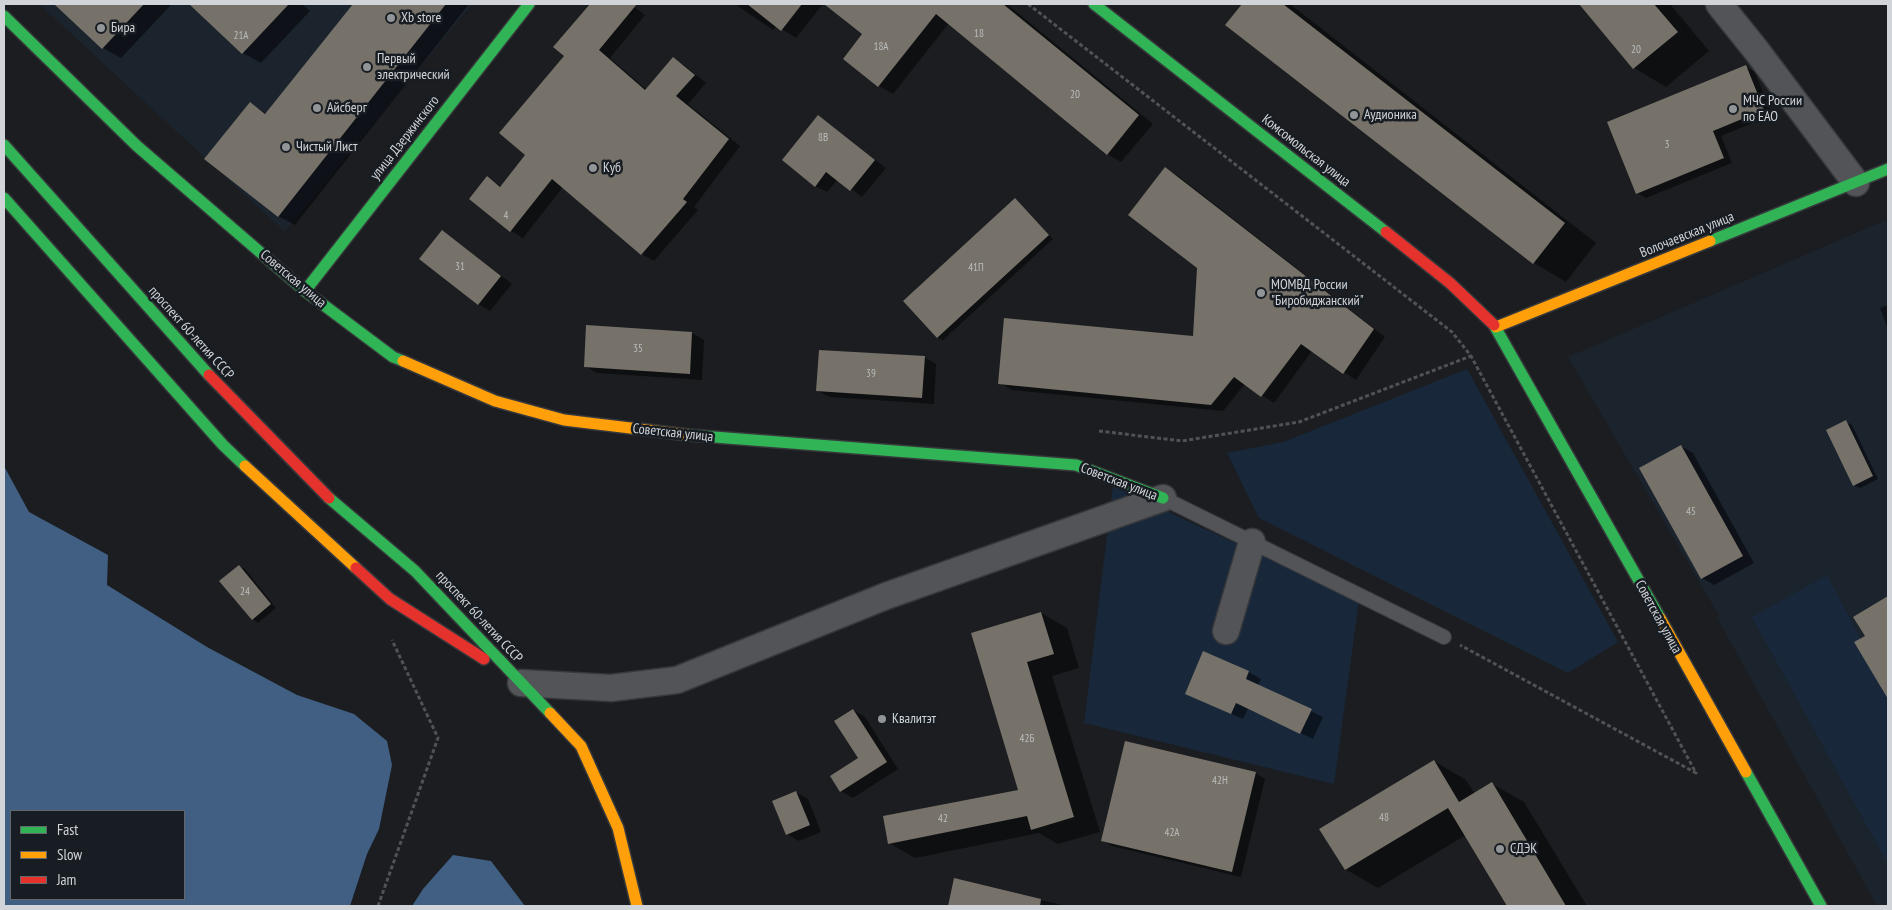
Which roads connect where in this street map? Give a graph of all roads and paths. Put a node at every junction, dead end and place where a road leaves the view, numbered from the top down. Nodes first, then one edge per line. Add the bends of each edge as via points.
1 (529, 4) edge
2 (1028, 4) edge
3 (1094, 4) edge
4 (1719, 4) edge
5 (4, 16) edge
6 (4, 145) edge
7 (1888, 170) edge
8 (1856, 183) junction
9 (4, 198) edge
10 (305, 291) junction
11 (1496, 327) junction
12 (1471, 356) junction
13 (1099, 431) dead end
14 (1163, 498) junction
15 (1252, 542) junction
16 (1226, 630) dead end
17 (1444, 637) joint
18 (392, 640) dead end
19 (521, 683) junction
20 (378, 906) edge
21 (637, 906) edge
22 (1821, 906) edge

1 - 10 main road, улица Дзержинского
2 - 12 path via 1452,332
3 - 11 main road, Комсомольская улица via 1450,283
4 - 8 street
5 - 10 main road, Советская улица via 137,146
6 - 19 main road, проспект 60-летия СССР via 196,368 329,498 415,571
7 - 8 main road, Волочаевская улица
8 - 11 main road, Волочаевская улица
9 - 19 main road, проспект 60-летия СССР via 176,386 224,445 288,508 390,599
10 - 14 main road, Советская улица via 393,357 495,401 564,420 672,434 1076,465
11 - 22 main road, Советская улица
12 - 13 path via 1300,422 1182,441
12 - 17 path via 1696,773
14 - 15 lane, Советская улица
14 - 19 street via 886,596 677,680 611,688
15 - 16 street
15 - 17 lane, Советская улица
18 - 20 path via 438,738
19 - 21 main road via 581,746 618,828

